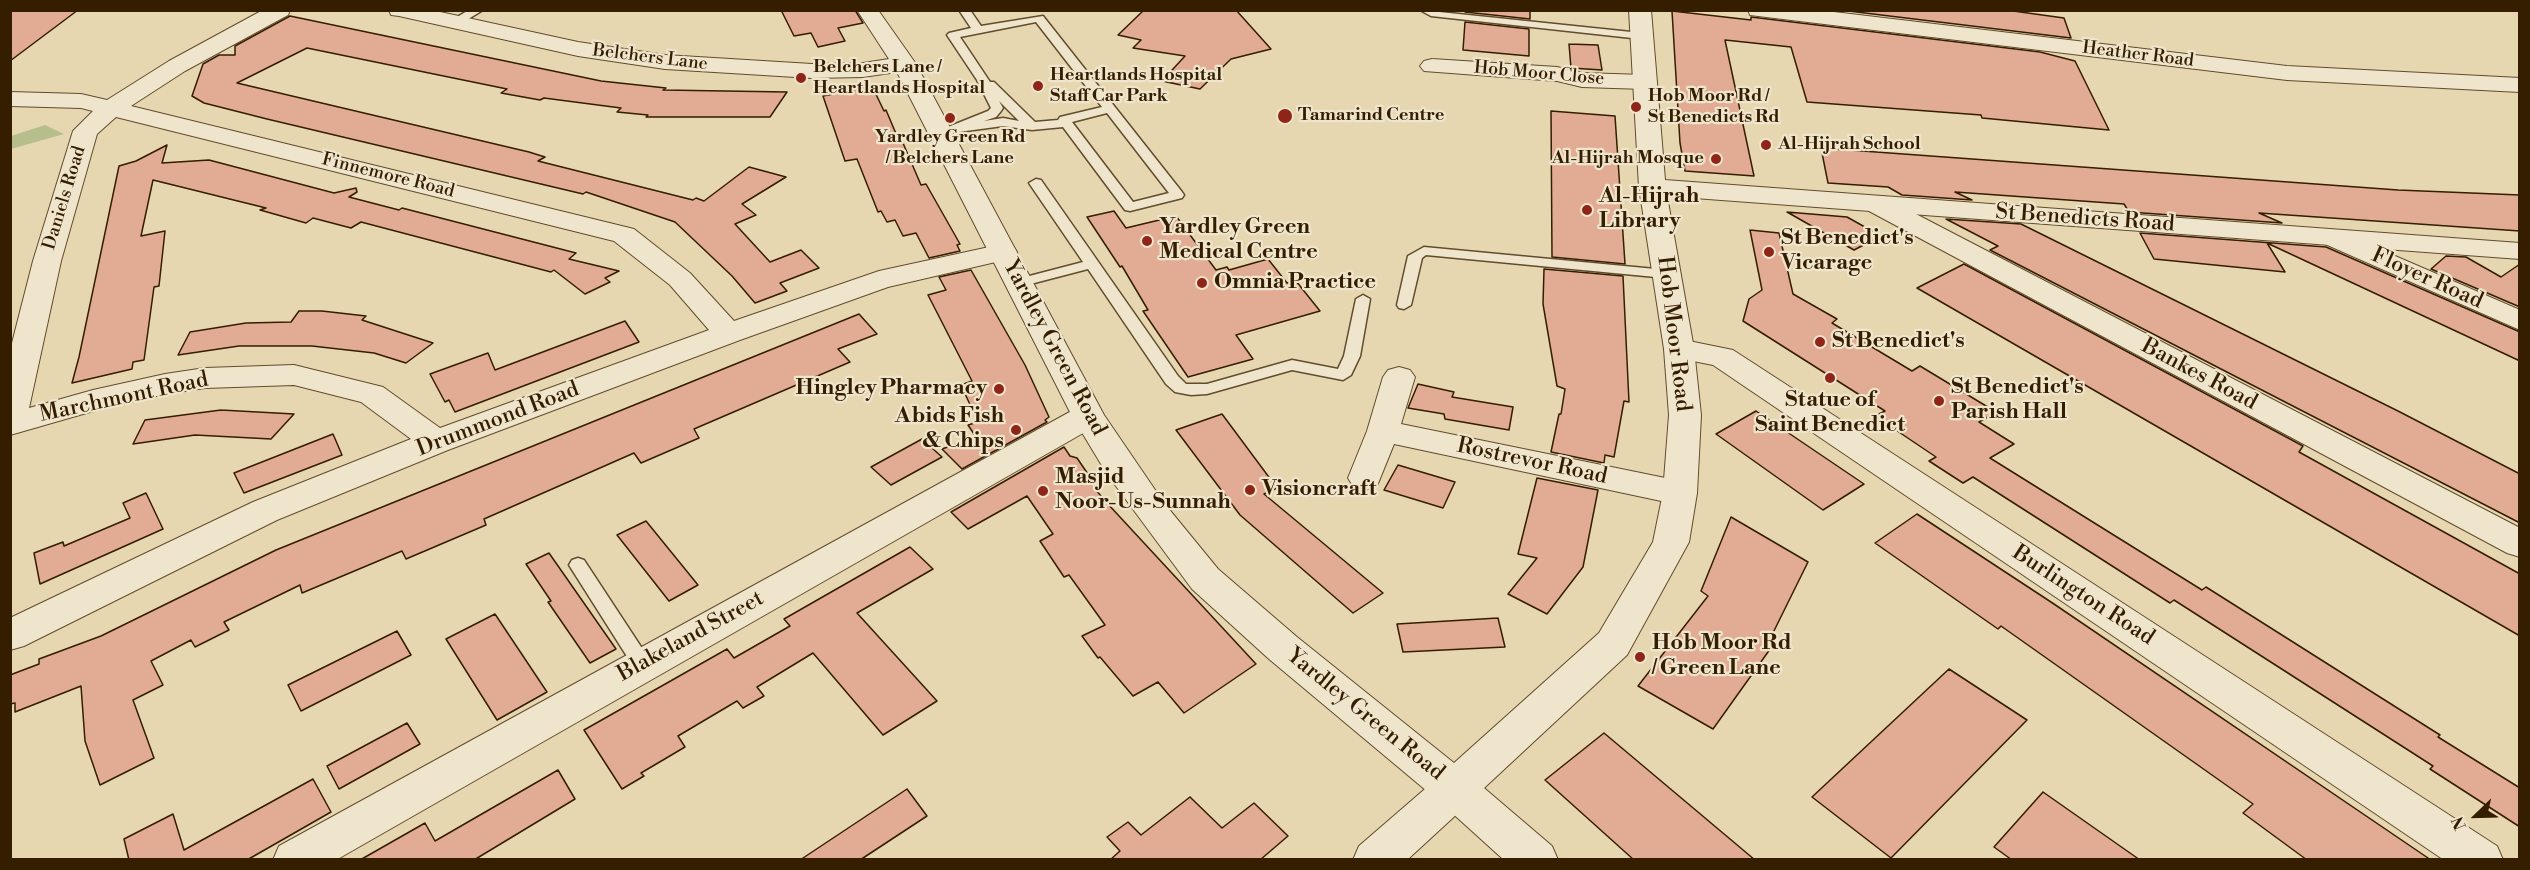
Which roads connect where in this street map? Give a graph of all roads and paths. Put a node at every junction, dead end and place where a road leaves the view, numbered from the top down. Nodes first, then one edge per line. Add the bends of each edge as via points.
1 (280, 10) edge
2 (399, 10) edge
3 (478, 10) edge
4 (867, 10) edge
5 (964, 10) edge
6 (1425, 10) edge
7 (1758, 10) edge
8 (456, 22) junction
9 (1640, 23) edge
10 (978, 30) junction
11 (904, 64) junction
12 (1432, 66) dead end
13 (983, 80) junction
14 (1645, 82) junction
15 (2520, 85) edge
16 (10, 99) edge
17 (110, 109) junction
18 (1110, 109) junction
19 (1064, 120) dead end
20 (1032, 126) junction
21 (957, 128) junction
22 (1036, 183) dead end
23 (1652, 187) junction
24 (1878, 206) junction
25 (2335, 238) junction
26 (2520, 251) edge
27 (1003, 252) junction
28 (1092, 264) junction
29 (1666, 274) junction
30 (1019, 283) junction
31 (1363, 299) dead end
32 (1404, 304) dead end
33 (2520, 321) edge
34 (729, 333) junction
35 (1679, 348) junction
36 (1399, 377) dead end
37 (1088, 416) junction
38 (10, 419) edge
39 (10, 424) edge
40 (1383, 431) junction
41 (436, 442) junction
42 (1365, 478) dead end
43 (1680, 493) junction
44 (2520, 544) edge
45 (578, 565) dead end
46 (10, 635) edge
47 (642, 664) junction
48 (1455, 789) junction
49 (295, 860) edge
50 (1375, 860) edge
51 (1536, 860) edge
52 (2481, 860) edge

1 - 17 street, Daniels Road via 177,66
2 - 8 street, Belchers Lane
3 - 8 lane
4 - 11 street, Yardley Green Road
5 - 10 lane
6 - 9 lane
7 - 15 street, Heather Road via 2287,73
8 - 11 street, Belchers Lane via 578,49 665,62 812,71
9 - 14 street, Hob Moor Road
10 - 13 lane via 954,35
10 - 18 lane via 1040,18
11 - 21 street, Yardley Green Road
12 - 14 street, Hob Moor Close
13 - 20 lane
13 - 21 lane via 997,108 992,114
14 - 23 street, Hob Moor Road
16 - 17 street, Finnemore Road via 81,101
17 - 34 street, Finnemore Road via 624,235 680,279
17 - 38 street, Daniels Road via 85,131 47,261
18 - 19 lane
18 - 20 lane via 1178,195 1130,207 1066,123
20 - 21 lane via 1003,122
21 - 27 street, Yardley Green Road
22 - 28 lane
23 - 24 street, St Benedicts Road
23 - 29 street, Hob Moor Road
24 - 25 street, St Benedicts Road
24 - 44 street, Bankes Road
25 - 26 street, St Benedicts Road
25 - 33 street, Floyer Road
27 - 30 street, Yardley Green Road
27 - 34 street, Drummond Road via 879,280
28 - 30 lane
28 - 31 lane via 1172,380 1191,390 1292,365 1343,375 1352,356
29 - 32 lane via 1424,251 1415,256
29 - 35 street, Hob Moor Road
30 - 37 street, Yardley Green Road
34 - 41 street, Drummond Road
35 - 43 street, Hob Moor Road via 1685,415
35 - 52 street, Burlington Road via 1722,357
36 - 40 street
37 - 47 street, Blakeland Street
37 - 48 street, Yardley Green Road via 1119,466 1205,579
39 - 41 street, Marchmont Road via 165,384 294,375 372,394
40 - 42 street
40 - 43 street, Rostrevor Road
41 - 46 street, Drummond Road via 265,511
43 - 48 street, Hob Moor Road via 1671,542 1613,644
45 - 47 lane
47 - 49 street, Blakeland Street
48 - 50 street, Hob Moor Road
48 - 51 street, Yardley Green Road

